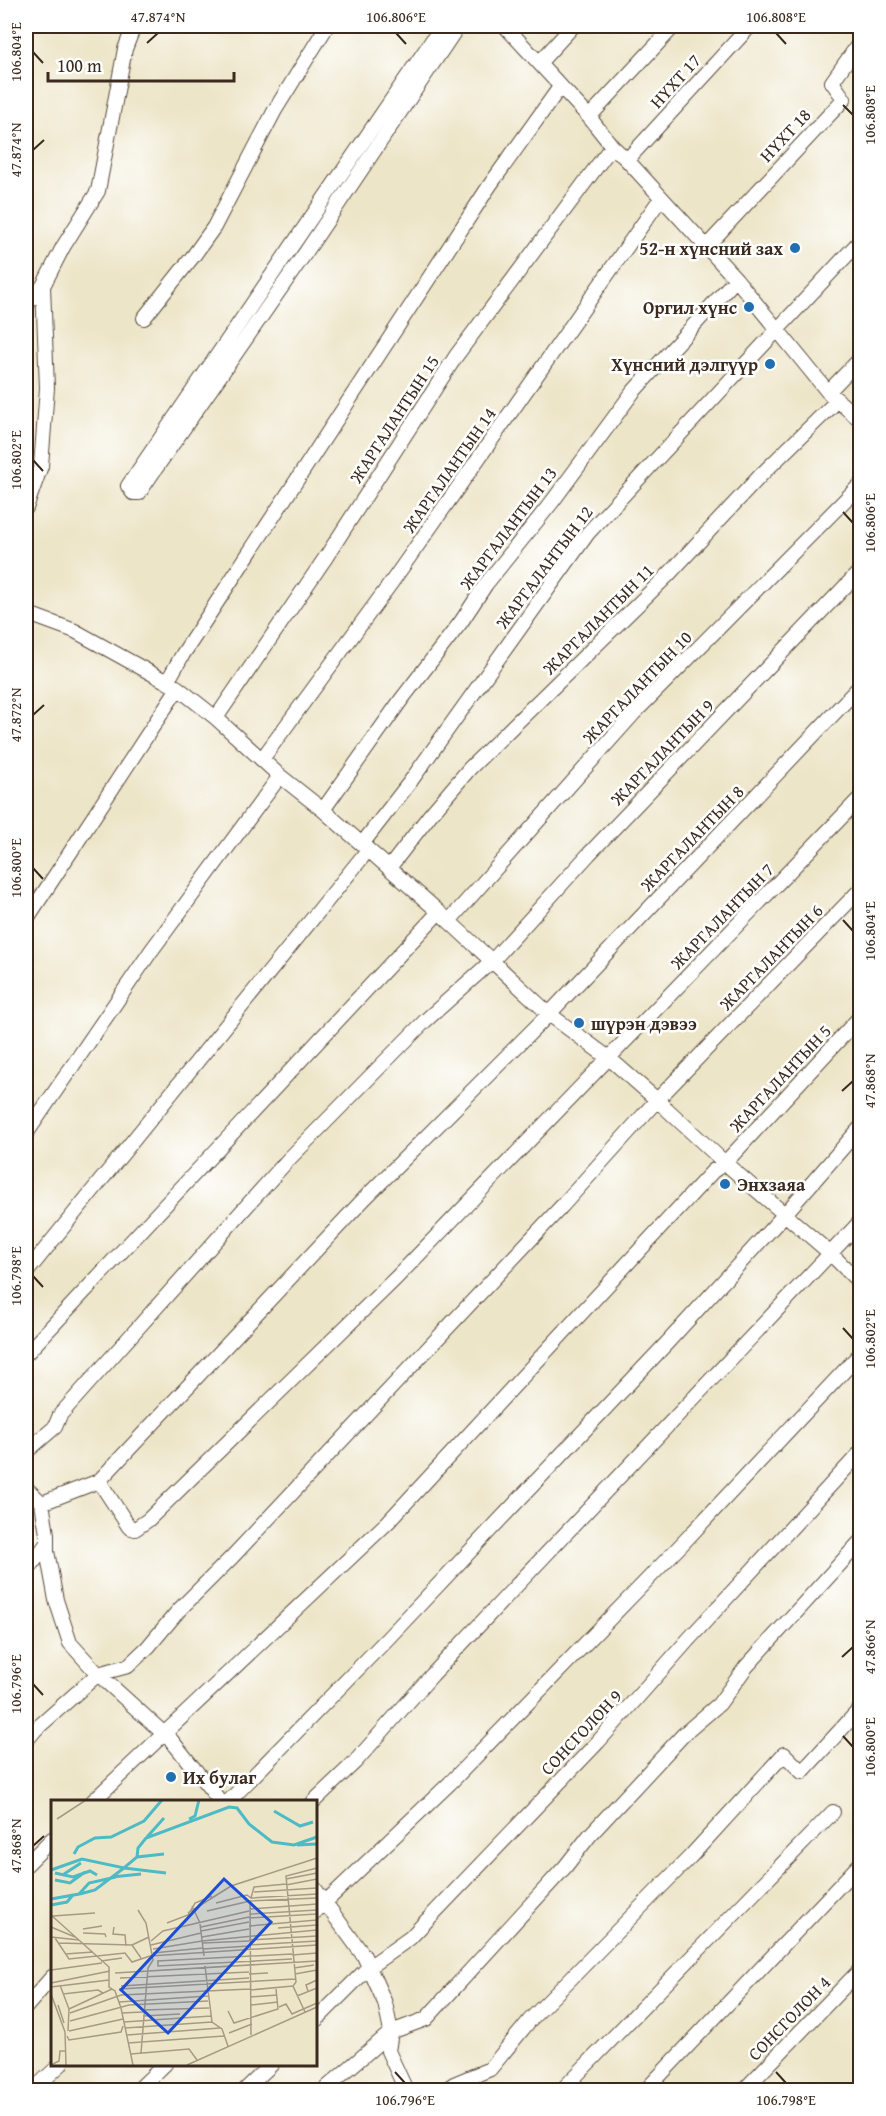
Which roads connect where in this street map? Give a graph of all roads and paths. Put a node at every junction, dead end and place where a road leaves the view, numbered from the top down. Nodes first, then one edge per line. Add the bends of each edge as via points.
1 (134, 26) edge
2 (327, 26) edge
3 (442, 26) edge
4 (458, 26) edge
5 (505, 26) edge
6 (573, 26) edge
7 (674, 26) edge
8 (750, 26) edge
9 (861, 42) edge
10 (540, 62) junction
11 (560, 87) junction
12 (588, 117) junction
13 (612, 146) junction
14 (365, 151) junction
15 (627, 160) junction
16 (661, 198) junction
17 (861, 242) edge
18 (294, 243) junction
19 (706, 247) junction
20 (306, 252) junction
21 (736, 279) junction
22 (43, 286) junction
23 (26, 305) edge
24 (144, 318) dead end
25 (778, 329) junction
26 (861, 359) edge
27 (833, 396) junction
28 (861, 420) edge
29 (861, 485) edge
30 (26, 508) edge
31 (861, 571) edge
32 (26, 613) edge
33 (173, 685) junction
34 (861, 687) edge
35 (216, 718) junction
36 (262, 759) junction
37 (280, 776) junction
38 (861, 798) edge
39 (322, 810) junction
40 (365, 847) junction
41 (389, 868) junction
42 (861, 890) edge
43 (444, 917) junction
44 (26, 920) edge
45 (493, 960) junction
46 (549, 1014) junction
47 (861, 1017) edge
48 (610, 1059) junction
49 (657, 1100) junction
50 (861, 1128) edge
51 (26, 1134) edge
52 (725, 1163) junction
53 (784, 1215) junction
54 (861, 1222) edge
55 (831, 1254) junction
56 (26, 1273) edge
57 (861, 1283) edge
58 (26, 1354) edge
59 (861, 1354) edge
60 (26, 1452) edge
61 (861, 1454) edge
62 (99, 1481) junction
63 (26, 1488) edge
64 (42, 1503) junction
65 (861, 1542) edge
66 (47, 1543) junction
67 (26, 1573) edge
68 (98, 1674) junction
69 (861, 1709) edge
70 (164, 1733) junction
71 (26, 1741) edge
72 (94, 1800) edge
73 (219, 1800) edge
74 (230, 1800) edge
75 (315, 1800) edge
76 (833, 1812) dead end
77 (51, 1840) edge
78 (861, 1863) edge
79 (26, 1865) edge
80 (320, 1907) edge
81 (369, 1967) junction
82 (861, 1970) edge
83 (51, 1978) edge
84 (26, 2007) edge
85 (316, 2020) edge
86 (391, 2032) junction
87 (61, 2065) edge
88 (164, 2065) edge
89 (271, 2065) edge
90 (33, 2091) edge
91 (138, 2091) edge
92 (245, 2091) edge
93 (324, 2091) edge
94 (406, 2091) edge
95 (445, 2091) edge
96 (562, 2091) edge
97 (646, 2091) edge
98 (744, 2091) edge

1 - 22 street via 125,49 98,191
2 - 24 street via 275,110 214,227
3 - 14 street
4 - 14 street
5 - 10 street
6 - 10 street
7 - 12 street
8 - 15 street, НҮХТ 17
9 - 19 street, НҮХТ 18 via 832,82 844,99
10 - 11 street
11 - 12 street
11 - 33 street via 484,195 183,654
12 - 13 street
13 - 15 street
13 - 35 street, ЖАРГАЛАНТЫН 15 via 456,356
14 - 18 street
14 - 20 street
15 - 16 street
16 - 19 street
16 - 36 street, ЖАРГАЛАНТЫН 14 via 398,574
17 - 25 street, ЖАРГАЛАНТЫН 12
18 - 20 street
18 - 20 street via 128,486 133,493 139,493
19 - 21 street
21 - 25 street
21 - 39 street, ЖАРГАЛАНТЫН 13 via 633,392 486,584
22 - 23 street
22 - 30 street via 47,388 41,466
25 - 27 street
25 - 40 street, ЖАРГАЛАНТЫН 12 via 588,533
26 - 27 street, ЖАРГАЛАНТЫН 11
27 - 28 street
27 - 41 street, ЖАРГАЛАНТЫН 11 via 668,575 470,768
29 - 43 street, ЖАРГАЛАНТЫН 10 via 634,713
31 - 45 street, ЖАРГАЛАНТЫН 9 via 589,854
32 - 33 street via 75,631
33 - 35 street
33 - 44 street
34 - 46 street, ЖАРГАЛАНТЫН 8
35 - 36 street
36 - 37 street
37 - 39 street
37 - 51 street via 151,951
38 - 48 street, ЖАРГАЛАНТЫН 7
39 - 40 street
40 - 41 street
40 - 56 street, ЖАРГАЛАНТЫН 12
41 - 43 street
42 - 49 street, ЖАРГАЛАНТЫН 6
43 - 45 street
43 - 58 street, ЖАРГАЛАНТЫН 10
45 - 46 street
45 - 60 street, ЖАРГАЛАНТЫН 9 via 425,1021 287,1161 60,1414 55,1427
46 - 48 street
46 - 62 street, ЖАРГАЛАНТЫН 8 via 365,1198
47 - 52 street, ЖАРГАЛАНТЫН 5
48 - 49 street
48 - 62 street, ЖАРГАЛАНТЫН 7 via 397,1277 148,1520 135,1529 129,1527
49 - 52 street
49 - 68 street, ЖАРГАЛАНТЫН 6 via 148,1647 128,1666
50 - 53 street
52 - 53 street
52 - 70 street, ЖАРГАЛАНТЫН 5 via 713,1171 388,1522
53 - 55 street
53 - 74 street
54 - 55 street
55 - 57 street
55 - 75 street
59 - 80 street via 450,1783
61 - 81 street, СОНСГОЛОН 9 via 598,1742 410,1938
62 - 64 street
63 - 64 street
64 - 66 street
65 - 86 street via 746,1667 719,1704 684,1734 590,1835 426,2019
66 - 67 street
66 - 68 street via 56,1600 70,1643
68 - 70 street
68 - 71 street
69 - 95 street via 802,1772 783,1754 690,1857 530,2020 490,2069
70 - 72 street, ЖАРГАЛАНТЫН 5
70 - 73 street
76 - 96 street
77 - 79 street
78 - 97 street
80 - 81 street via 364,1956
81 - 85 street, СОНСГОЛОН 9
81 - 86 street
82 - 98 street, СОНСГОЛОН 4
83 - 84 street
86 - 93 street
86 - 94 street via 388,2051
87 - 90 street
88 - 91 street
89 - 92 street

